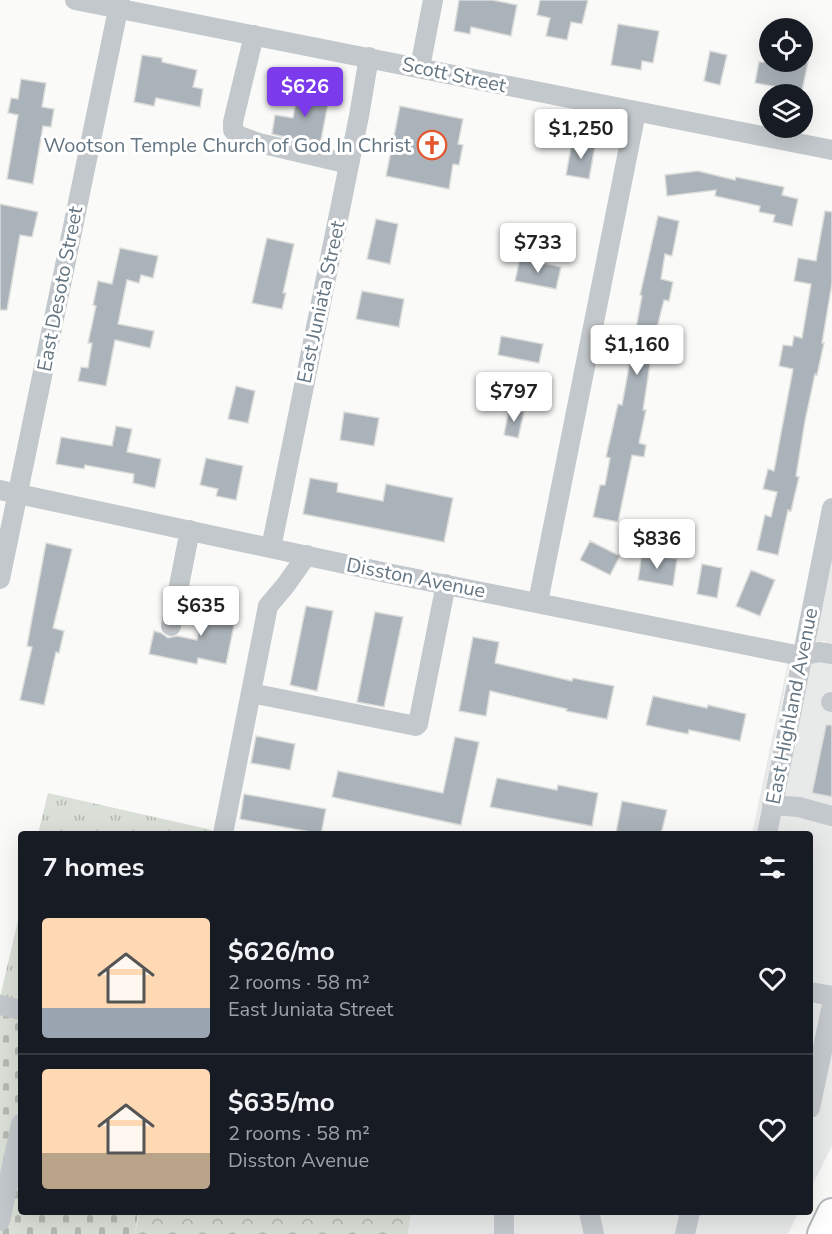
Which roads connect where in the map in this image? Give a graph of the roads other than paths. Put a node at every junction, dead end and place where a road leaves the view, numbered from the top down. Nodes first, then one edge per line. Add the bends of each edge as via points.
1 (75, 0) edge
2 (433, 0) edge
3 (119, 4) edge
4 (254, 35) junction
5 (369, 57) junction
6 (420, 67) junction
7 (636, 112) junction
8 (832, 150) edge
9 (349, 164) junction
10 (9, 492) edge
11 (832, 508) edge
12 (190, 530) junction
13 (271, 548) junction
14 (307, 555) junction
15 (0, 579) edge
16 (446, 584) junction
17 (538, 602) junction
18 (171, 626) dead end
19 (832, 654) edge
20 (801, 656) junction
21 (251, 693) junction
22 (772, 805) junction
23 (832, 816) edge
24 (227, 831) edge
25 (768, 831) edge
26 (813, 993) edge
27 (832, 996) edge
28 (0, 1005) edge
29 (832, 1005) edge
30 (18, 1009) edge
31 (813, 1094) edge
32 (18, 1138) edge
33 (832, 1213) edge
34 (504, 1215) edge
35 (590, 1215) edge
36 (689, 1215) edge
37 (0, 1221) edge
38 (504, 1234) edge
39 (594, 1234) edge
40 (685, 1234) edge
41 (822, 1234) edge

1 - 3 street, Scott Street
2 - 6 street
3 - 4 street, Scott Street
3 - 10 street, East Desoto Street
4 - 5 street, Scott Street
4 - 9 street via 233,130 259,143
5 - 6 street, Scott Street
5 - 9 street, East Juniata Street
6 - 7 street, Scott Street
7 - 8 street, Scott Street
7 - 17 street
9 - 13 street, East Juniata Street
10 - 12 street, Disston Avenue
10 - 15 street, East Desoto Street
11 - 20 street, East Highland Avenue
12 - 13 street, Disston Avenue
12 - 18 street
13 - 14 street, Disston Avenue
14 - 16 street, Disston Avenue
14 - 21 street via 268,606
16 - 17 street, Disston Avenue
16 - 21 street via 416,726
17 - 20 street, Disston Avenue
19 - 20 street, Disston Avenue
20 - 22 street, East Highland Avenue
21 - 24 street
22 - 23 street
22 - 25 street, East Highland Avenue
26 - 27 street
28 - 30 street
29 - 31 street
32 - 37 street
33 - 41 highway
34 - 38 street
35 - 39 street
36 - 40 street

